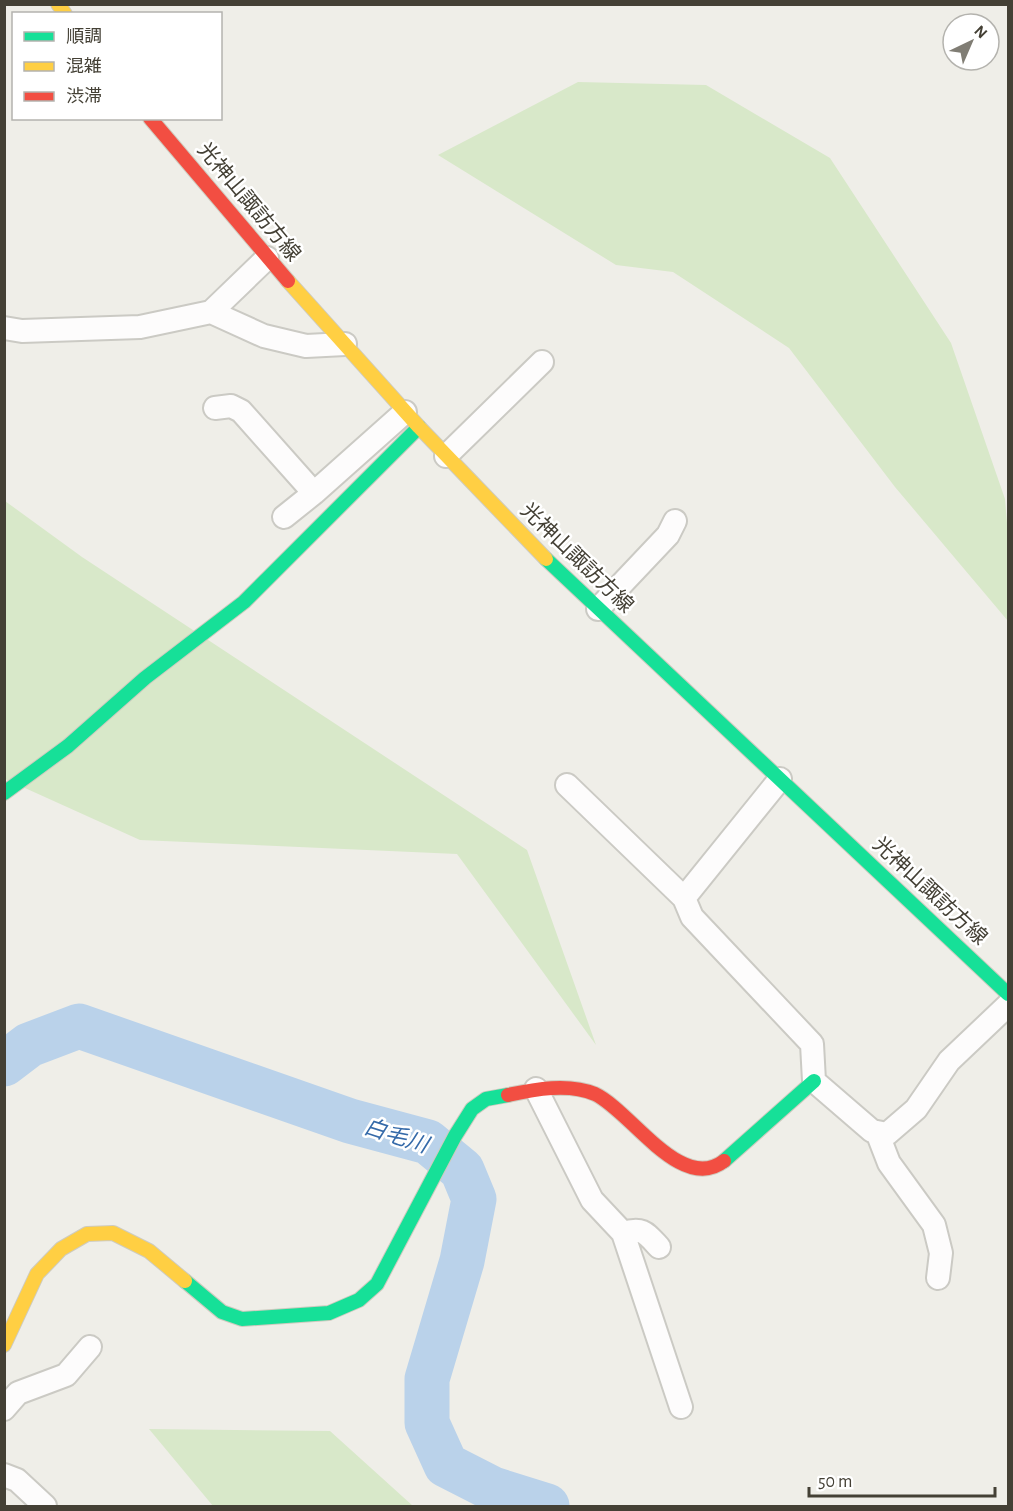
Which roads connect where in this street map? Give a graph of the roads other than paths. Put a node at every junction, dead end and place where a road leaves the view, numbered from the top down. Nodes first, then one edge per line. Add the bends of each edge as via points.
1 (152, 120) edge
2 (267, 258) junction
3 (211, 312) junction
4 (4, 328) edge
5 (345, 344) junction
6 (542, 362) dead end
7 (215, 408) dead end
8 (412, 419) junction
9 (446, 456) junction
10 (314, 493) junction
11 (284, 517) dead end
12 (675, 521) dead end
13 (598, 609) junction
14 (780, 779) junction
15 (567, 784) dead end
16 (4, 793) edge
17 (684, 898) junction
18 (1008, 994) edge
19 (1008, 1005) edge
20 (814, 1081) junction
21 (536, 1089) junction
22 (877, 1132) junction
23 (623, 1233) junction
24 (659, 1247) dead end
25 (938, 1278) dead end
26 (4, 1345) edge
27 (90, 1347) dead end
28 (681, 1407) dead end
29 (4, 1409) edge
30 (4, 1475) edge
31 (45, 1506) edge

1 - 2 street, 光神山諏訪方線
2 - 3 street
2 - 5 street, 光神山諏訪方線
3 - 4 street via 140,327 22,331
3 - 5 street via 264,336 306,346
5 - 8 street, 光神山諏訪方線
6 - 9 street
7 - 10 street via 231,406 241,411
8 - 9 street, 光神山諏訪方線
8 - 10 street
8 - 16 street via 244,603
9 - 13 street, 光神山諏訪方線
10 - 11 street
12 - 13 street via 668,535
13 - 14 street, 光神山諏訪方線
14 - 17 street
14 - 18 street, 光神山諏訪方線
15 - 17 street
17 - 20 street via 692,917 812,1044
19 - 22 street via 949,1061 916,1109 886,1134
20 - 21 street via 733,1154 716,1167 700,1169 680,1163 661,1150 617,1108 594,1094 575,1089
20 - 22 street
21 - 23 street via 591,1200
21 - 26 street via 486,1099 472,1109 377,1284 359,1300 329,1313 242,1319 222,1312 149,1251 113,1233 87,1234 61,1249 38,1274
22 - 25 street via 889,1163 934,1225 941,1253
23 - 24 street via 636,1229 646,1233
23 - 28 street
27 - 29 street via 66,1375 18,1393
30 - 31 street via 17,1480

